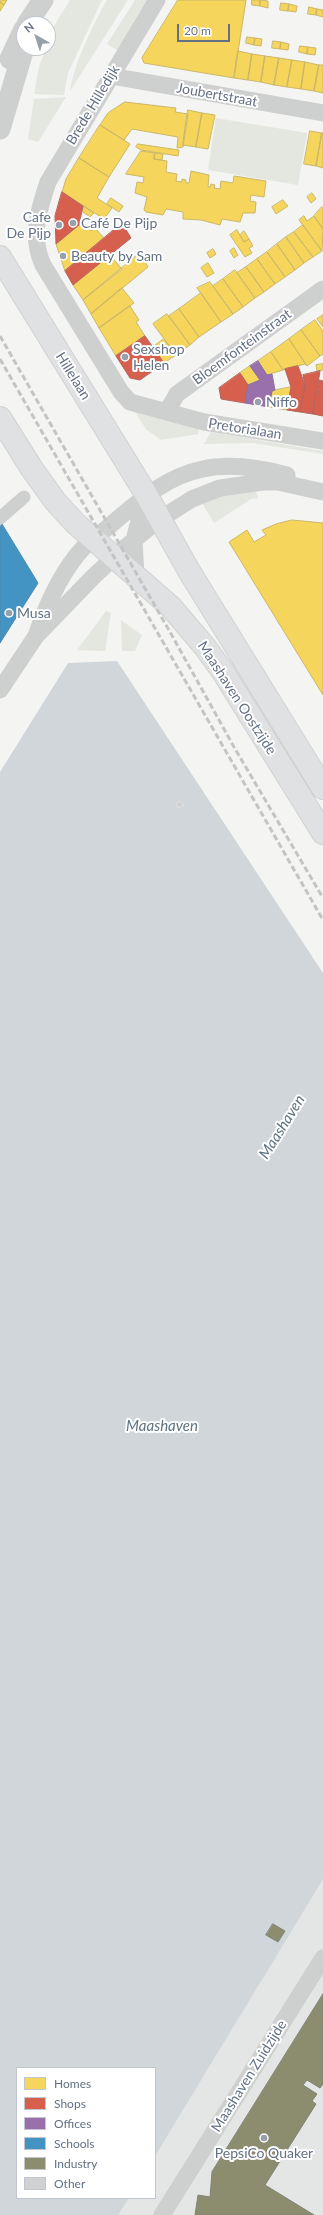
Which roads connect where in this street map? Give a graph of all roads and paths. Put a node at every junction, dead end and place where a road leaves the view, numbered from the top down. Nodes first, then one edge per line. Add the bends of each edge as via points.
1 (43, 0) edge
2 (157, 0) edge
3 (32, 16) edge
4 (37, 16) edge
5 (16, 47) edge
6 (22, 56) edge
7 (110, 76) junction
8 (0, 82) edge
9 (323, 113) edge
10 (0, 130) edge
11 (0, 257) edge
12 (323, 289) edge
13 (167, 411) junction
14 (0, 418) edge
15 (323, 441) edge
16 (321, 492) edge
17 (146, 494) junction
18 (24, 497) dead end
19 (0, 518) edge
20 (151, 521) junction
21 (112, 524) junction
22 (93, 539) junction
23 (134, 540) junction
24 (114, 558) junction
25 (136, 575) junction
26 (36, 636) junction
27 (0, 690) edge
28 (323, 788) edge
29 (323, 833) edge
30 (323, 1958) edge
31 (162, 2215) edge

1 - 3 street
1 - 4 street
2 - 7 street, Brede Hilledijk
5 - 8 street
6 - 10 street
7 - 9 street, Joubertstraat
7 - 13 street, Brede Hilledijk via 51,175 38,213 36,250 120,392 130,402
11 - 17 main road, Hillelaan
12 - 13 street, Bloemfonteinstraat via 177,394
13 - 15 street, Pretorialaan via 204,422
14 - 22 main road via 32,469 56,500
16 - 17 street via 302,480 285,475 262,470 218,467 192,472
16 - 20 street via 278,482 240,484 206,492
17 - 20 main road, Maashaven Oostzijde
17 - 21 street
18 - 19 street
20 - 21 street via 120,520
20 - 23 street
20 - 28 main road, Maashaven Oostzijde via 177,550
21 - 22 street
22 - 24 main road
22 - 26 street via 68,570 45,610
23 - 24 street
23 - 25 street
24 - 25 main road
24 - 26 street
25 - 29 main road, Maashaven Oostzijde via 171,607 224,672
26 - 27 street
30 - 31 street, Maashaven Zuidzijde

